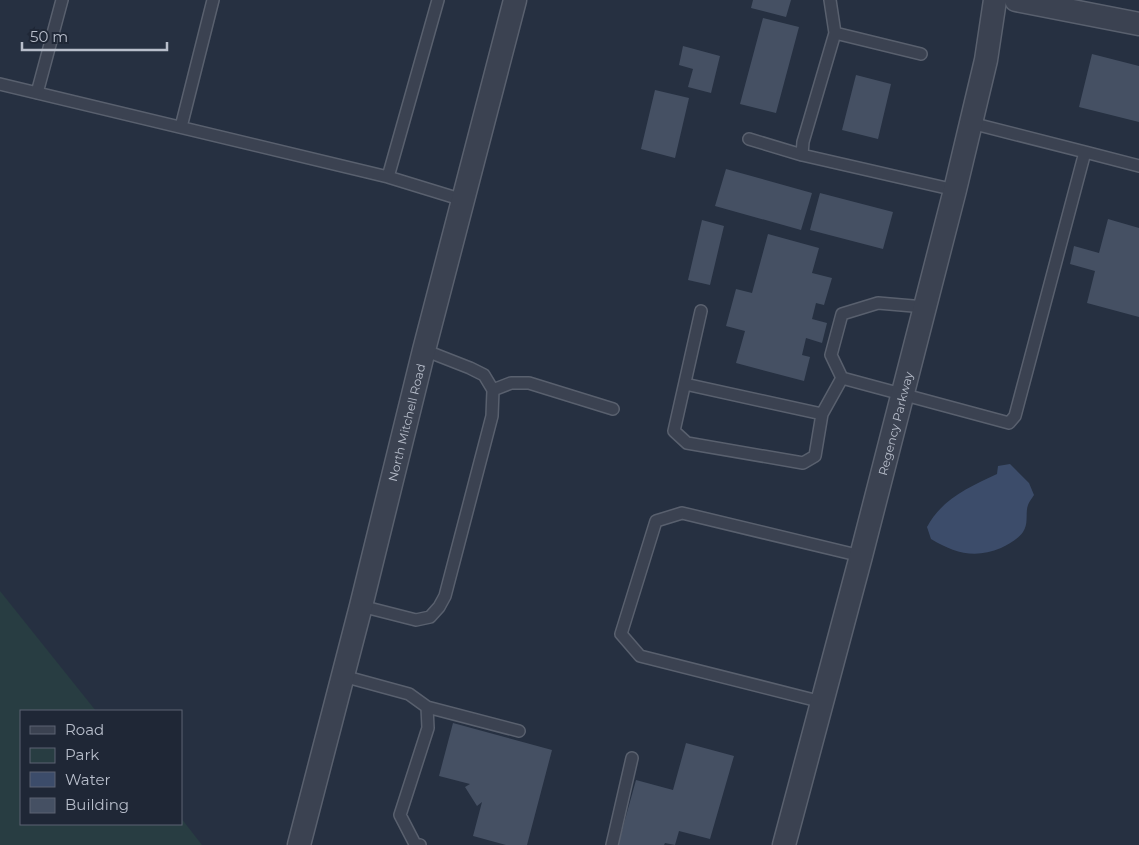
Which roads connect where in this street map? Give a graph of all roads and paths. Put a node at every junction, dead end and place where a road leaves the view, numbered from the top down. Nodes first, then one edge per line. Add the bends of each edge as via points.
1 (62, 0) edge
2 (213, 0) edge
3 (438, 0) edge
4 (515, 0) edge
5 (830, 0) edge
6 (995, 0) edge
7 (1016, 0) edge
8 (1070, 5) edge
9 (1139, 24) edge
10 (835, 33) junction
11 (921, 54) dead end
12 (0, 84) edge
13 (37, 93) junction
14 (971, 124) junction
15 (181, 128) junction
16 (749, 140) dead end
17 (1085, 152) junction
18 (802, 155) junction
19 (1139, 166) edge
20 (388, 177) junction
21 (954, 190) junction
22 (463, 200) junction
23 (925, 307) junction
24 (701, 311) dead end
25 (424, 350) junction
26 (842, 378) junction
27 (685, 384) junction
28 (493, 390) junction
29 (903, 395) junction
30 (613, 409) dead end
31 (822, 414) junction
32 (862, 556) junction
33 (361, 606) junction
34 (343, 676) junction
35 (822, 702) junction
36 (427, 707) junction
37 (519, 731) dead end
38 (632, 758) dead end
39 (299, 845) edge
40 (420, 845) edge
41 (612, 845) edge
42 (784, 845) edge

1 - 13 lane
2 - 15 lane
3 - 20 lane
4 - 22 street, North Mitchell Road
5 - 10 lane
6 - 14 street, Regency Parkway via 986,60
7 - 8 street
8 - 9 street
10 - 11 lane
10 - 18 lane
12 - 13 lane
13 - 15 lane
14 - 17 lane
14 - 21 street, Regency Parkway
15 - 20 lane
16 - 18 lane
17 - 19 lane
17 - 29 lane via 1015,416 1009,423
18 - 21 lane
20 - 22 lane
21 - 23 street, Regency Parkway
22 - 25 street, North Mitchell Road
23 - 26 lane via 878,303 842,314 831,355
23 - 29 street, Regency Parkway
24 - 27 lane
25 - 28 lane via 484,376
25 - 33 street, North Mitchell Road
26 - 29 lane
26 - 31 lane
27 - 31 lane
27 - 31 lane via 674,431 687,443 803,463 815,456
28 - 30 lane via 511,382 529,383
28 - 33 lane via 492,416 445,596 439,607 430,617 416,620
29 - 32 street, Regency Parkway
32 - 35 street, Regency Parkway
32 - 35 lane via 682,513 656,521 621,634 640,656
33 - 34 street, North Mitchell Road
34 - 36 lane via 409,694
34 - 39 street, North Mitchell Road
35 - 42 street, Regency Parkway
36 - 37 lane
36 - 40 lane via 428,728 400,815 414,844
38 - 41 lane

